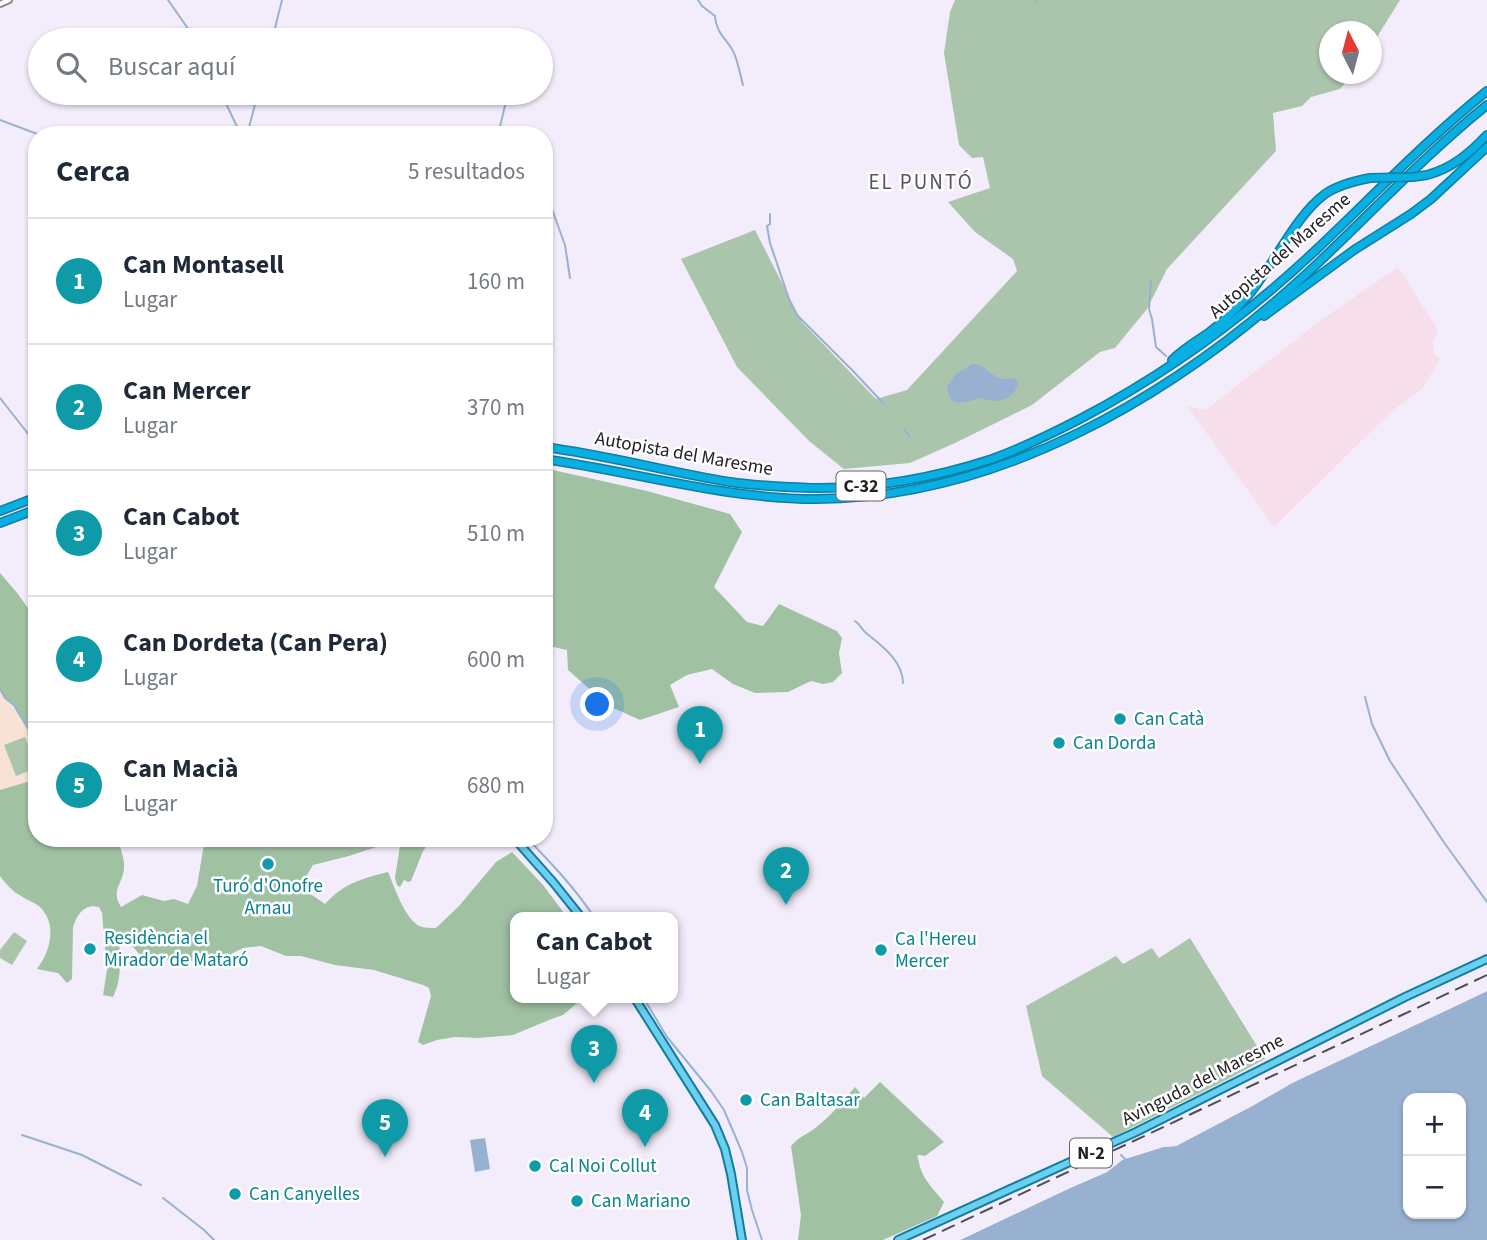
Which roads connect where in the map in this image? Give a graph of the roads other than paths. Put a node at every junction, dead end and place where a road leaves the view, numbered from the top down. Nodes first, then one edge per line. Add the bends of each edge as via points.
1 (9, 0) edge
2 (0, 4) edge
3 (1487, 91) edge
4 (1487, 105) edge
5 (1487, 135) edge
6 (1487, 147) edge
7 (1220, 346) junction
8 (1158, 373) junction
9 (553, 448) edge
10 (553, 460) edge
11 (28, 500) edge
12 (0, 511) edge
13 (28, 513) edge
14 (0, 523) edge
15 (522, 847) edge
16 (576, 912) edge
17 (1487, 959) edge
18 (638, 1003) edge
19 (742, 1240) edge
20 (898, 1240) edge

1 - 2 street
3 - 8 highway, Autopista del Maresme / C-32 via 1269,292
4 - 7 highway, Autopista del Maresme / C-32 via 1301,279
5 - 8 highway, C-32, bridge via 1452,165 1427,175 1357,180 1317,201 1246,298
6 - 7 highway, C-32 via 1411,214
7 - 10 highway, Autopista del Maresme / C-32 via 1064,440 987,471 913,490 839,499 759,496
8 - 9 highway, Autopista del Maresme / C-32 via 1102,408 1013,451 928,476 866,486 732,482
11 - 12 highway
13 - 14 highway
15 - 16 main road
17 - 20 main road, Avinguda del Maresme / N-2 via 1136,1132
18 - 19 main road via 715,1125 731,1174

